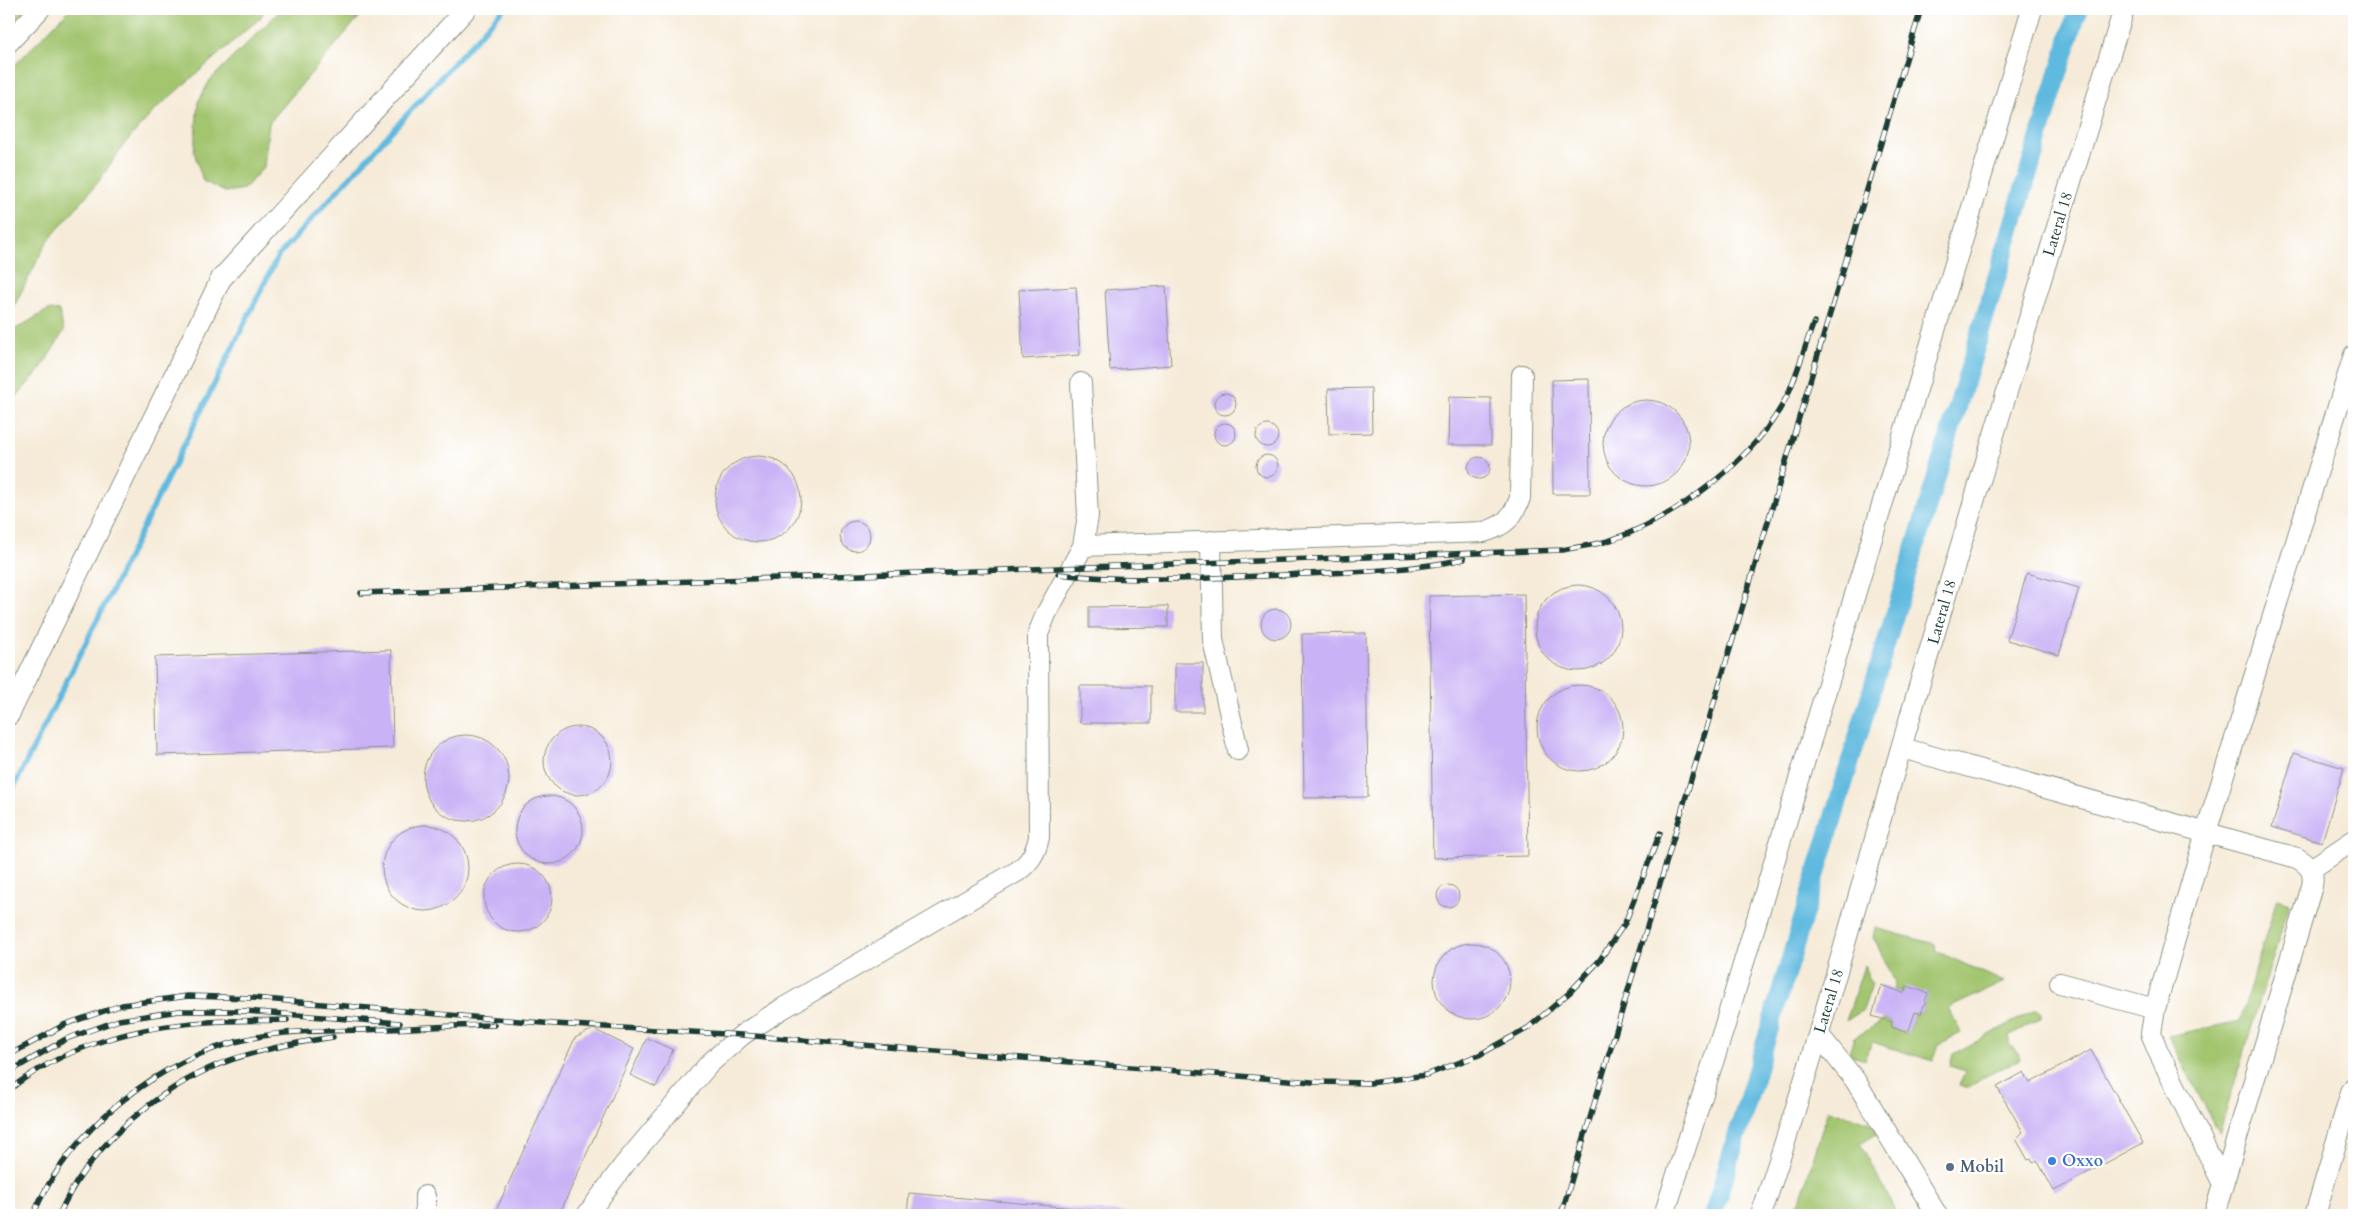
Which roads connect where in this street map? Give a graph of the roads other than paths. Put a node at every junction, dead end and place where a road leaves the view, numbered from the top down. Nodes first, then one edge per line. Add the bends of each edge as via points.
1 (40, 9) edge
2 (466, 9) edge
3 (2032, 9) edge
4 (2124, 9) edge
5 (9, 42) edge
6 (2354, 355) edge
7 (1522, 375) dead end
8 (1081, 383) dead end
9 (1210, 541) junction
10 (1083, 546) junction
11 (9, 715) edge
12 (1902, 748) junction
13 (1238, 750) dead end
14 (2206, 832) junction
15 (2354, 840) edge
16 (2311, 869) junction
17 (2060, 983) dead end
18 (2155, 1009) junction
19 (1819, 1035) junction
20 (2354, 1087) edge
21 (2223, 1184) junction
22 (587, 1215) edge
23 (1664, 1215) edge
24 (1762, 1215) edge
25 (1937, 1215) edge
26 (2214, 1215) edge
27 (2315, 1215) edge

1 - 5 street
2 - 11 street via 221,279
3 - 23 street via 1724,1028
4 - 12 street, Lateral 18 via 1992,439
6 - 14 street
7 - 9 street via 1520,498 1515,513 1502,526 1484,532
8 - 10 street via 1088,516
9 - 10 street
9 - 13 street via 1213,640
10 - 22 street via 1038,634 1039,837 1036,851 1023,867 742,1035 709,1064 624,1165
12 - 14 street
12 - 19 street, Lateral 18
14 - 16 street via 2296,858
14 - 18 street
15 - 16 street
16 - 21 street via 2314,877 2312,886
17 - 18 street
18 - 21 street via 2152,1033 2157,1049
19 - 24 street, Lateral 18
19 - 25 street via 1855,1080
20 - 27 street
21 - 26 street

